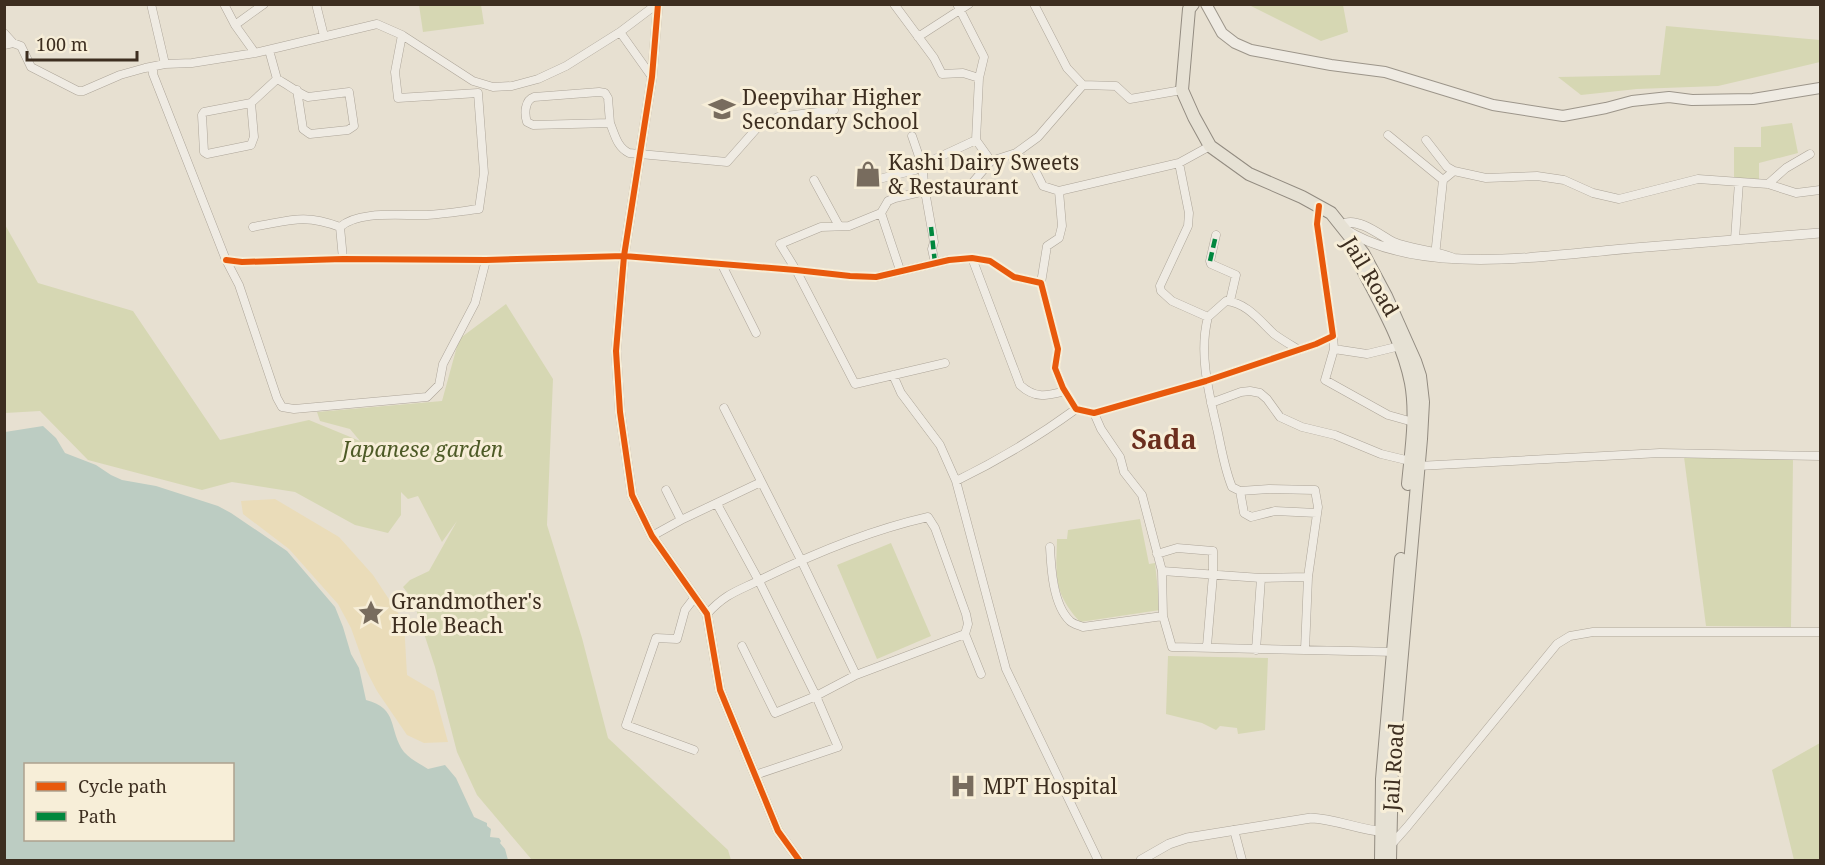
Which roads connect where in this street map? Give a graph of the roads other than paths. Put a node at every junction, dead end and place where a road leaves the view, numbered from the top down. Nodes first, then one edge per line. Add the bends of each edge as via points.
1 (151, 4) edge
2 (224, 4) edge
3 (264, 4) edge
4 (316, 4) edge
5 (657, 4) edge
6 (894, 4) edge
7 (969, 4) edge
8 (1034, 4) edge
9 (1193, 4) edge
10 (1206, 4) edge
11 (959, 7) edge
12 (235, 25) junction
13 (620, 32) junction
14 (4, 33) edge
15 (402, 35) junction
16 (324, 36) junction
17 (918, 37) junction
18 (13, 43) junction
19 (4, 45) edge
20 (269, 50) junction
21 (255, 53) junction
22 (165, 64) junction
23 (153, 67) junction
24 (652, 77) junction
25 (979, 78) junction
26 (277, 79) junction
27 (1083, 85) junction
28 (1821, 88) edge
29 (297, 90) junction
30 (1182, 90) junction
31 (251, 103) junction
32 (834, 110) dead end
33 (610, 123) junction
34 (1388, 135) dead end
35 (912, 136) dead end
36 (976, 140) junction
37 (1426, 140) dead end
38 (1210, 146) junction
39 (1016, 153) junction
40 (640, 154) junction
41 (1810, 154) dead end
42 (991, 161) junction
43 (1179, 163) junction
44 (922, 165) junction
45 (1454, 171) junction
46 (814, 180) dead end
47 (1443, 180) junction
48 (1739, 182) junction
49 (863, 183) dead end
50 (1768, 184) junction
51 (1821, 190) edge
52 (925, 191) junction
53 (1059, 192) junction
54 (1319, 206) junction
55 (881, 213) junction
56 (839, 226) junction
57 (253, 227) dead end
58 (340, 227) junction
59 (1342, 228) junction
60 (1821, 234) edge
61 (1216, 235) dead end
62 (1735, 239) junction
63 (1436, 254) junction
64 (624, 256) junction
65 (972, 258) junction
66 (343, 259) junction
67 (226, 260) junction
68 (486, 260) junction
69 (935, 263) junction
70 (722, 265) junction
71 (796, 270) junction
72 (900, 270) junction
73 (1041, 283) junction
74 (1230, 301) junction
75 (1208, 317) junction
76 (756, 333) dead end
77 (1333, 336) junction
78 (1400, 346) junction
79 (1334, 349) junction
80 (1299, 350) junction
81 (945, 363) dead end
82 (893, 375) junction
83 (1206, 381) junction
84 (1065, 391) junction
85 (1211, 403) junction
86 (724, 408) dead end
87 (1076, 409) junction
88 (1094, 413) junction
89 (1413, 422) junction
90 (1821, 456) edge
91 (1414, 463) junction
92 (956, 481) junction
93 (761, 482) junction
94 (666, 490) dead end
95 (1240, 491) junction
96 (717, 504) junction
97 (1317, 513) junction
98 (681, 520) junction
99 (652, 536) junction
100 (1050, 547) dead end
101 (1156, 554) junction
102 (801, 560) junction
103 (1162, 571) junction
104 (1213, 575) junction
105 (1308, 577) junction
106 (1260, 578) junction
107 (759, 581) junction
108 (695, 597) junction
109 (707, 614) junction
110 (1163, 615) junction
111 (1821, 632) edge
112 (965, 634) junction
113 (742, 646) dead end
114 (1207, 646) junction
115 (1256, 650) junction
116 (1305, 650) junction
117 (1397, 652) junction
118 (981, 674) dead end
119 (856, 675) junction
120 (816, 696) junction
121 (694, 750) dead end
122 (755, 775) junction
123 (1234, 830) junction
124 (1385, 832) junction
125 (1384, 852) edge
126 (799, 861) edge
127 (1098, 861) edge
128 (1141, 861) edge
129 (1242, 861) edge
130 (1390, 861) edge

1 - 22 street
2 - 12 street
3 - 12 street
4 - 16 street
5 - 13 street
5 - 24 street
6 - 17 street
7 - 11 street
8 - 27 street via 1067,68
9 - 30 main road via 1189,9
10 - 28 main road via 1222,33 1251,50 1385,72 1493,105 1563,116 1632,101 1731,101
11 - 17 street
11 - 25 street via 984,57
12 - 21 street
13 - 15 street via 538,79 493,87 473,81
13 - 24 street
14 - 18 street
15 - 16 street via 377,24
15 - 58 street via 395,72 398,98 478,93 484,173 479,209 363,216
16 - 20 street
17 - 25 street via 942,74 963,73
18 - 19 street
18 - 23 street via 21,46 31,67 78,91
20 - 21 street
20 - 26 street
21 - 22 street
22 - 23 street
23 - 67 street
24 - 40 street
25 - 36 street
26 - 29 street
26 - 31 street
27 - 30 street via 1116,86 1130,99
27 - 39 street via 1038,137
29 - 29 street via 308,97 346,91 354,126 348,130 307,133
30 - 38 main road
31 - 31 street via 204,112 204,152 251,145
32 - 40 street via 778,117 757,128 728,162
33 - 33 street via 533,125 527,122 526,103 534,97 605,93
33 - 40 street via 622,149
34 - 47 street
35 - 44 street
36 - 42 street
36 - 44 street
37 - 45 street
38 - 43 street
38 - 54 main road via 1249,174
39 - 42 street
39 - 53 street via 1035,170 1043,186
40 - 64 street
41 - 50 street
42 - 52 street via 968,188
43 - 53 street
43 - 75 street via 1188,226 1160,286 1172,302
44 - 49 street
44 - 52 street
45 - 47 street
45 - 48 street via 1486,178 1537,176 1564,180 1619,199 1698,179
46 - 56 street
47 - 63 street
48 - 50 street
48 - 62 street
50 - 51 street via 1796,193
52 - 55 street via 888,201
52 - 69 street
53 - 73 street via 1062,226 1059,238 1047,246
54 - 59 main road via 1331,213
54 - 77 street via 1317,224
55 - 56 street
55 - 72 street
56 - 71 street via 821,227 780,244
57 - 58 street via 293,218 318,219
58 - 66 street
59 - 63 street via 1396,250
59 - 78 main road, Jail Road
59 - 91 main road, Jail Road via 1363,253 1386,296 1420,376 1423,402
60 - 62 street
61 - 74 street via 1210,261 1236,275
62 - 63 street via 1505,261
64 - 68 street
64 - 70 street
64 - 99 street via 616,351 620,412 632,495
65 - 69 street
65 - 73 street via 990,261 1014,278
65 - 84 street via 1020,385 1039,396
66 - 67 street
66 - 68 street
67 - 68 street via 239,285 277,398 282,406 294,409 427,397 439,385 443,364 475,303
69 - 72 street
70 - 71 street
70 - 76 street
71 - 72 street via 876,277
71 - 82 street via 855,384
73 - 84 street via 1058,349 1055,368
74 - 75 street
74 - 80 street
75 - 83 street
77 - 79 street
77 - 80 street
78 - 79 street via 1367,354
78 - 89 main road, Jail Road via 1411,385
79 - 89 street via 1325,380 1388,415
80 - 83 street
81 - 82 street
82 - 92 street via 901,393 940,445
83 - 85 street
83 - 88 street
84 - 87 street
85 - 91 street via 1241,392 1260,393 1280,417
85 - 95 street via 1226,472 1233,487
86 - 93 street
87 - 88 street
87 - 92 street via 1003,459
88 - 101 street via 1120,457 1124,472 1142,495
89 - 91 main road, Jail Road
90 - 91 street via 1660,453
91 - 117 main road, Jail Road
92 - 127 street via 1006,669
93 - 96 street
93 - 102 street
94 - 98 street
95 - 97 street via 1244,513 1251,517 1275,511
95 - 97 street via 1315,490
96 - 98 street
96 - 107 street
97 - 105 street
98 - 99 street
99 - 108 street
100 - 110 street via 1052,578 1062,610 1071,623 1083,627
101 - 103 street
101 - 104 street via 1177,548 1213,551
102 - 107 street
102 - 112 street via 888,526 928,517 966,614
102 - 119 street
103 - 104 street
103 - 110 street
104 - 106 street
104 - 114 street
105 - 106 street
105 - 116 street
106 - 115 street
107 - 109 street via 719,600
107 - 120 street
108 - 109 street
108 - 121 street via 685,610 677,639 656,638 626,725
109 - 122 street via 720,690
110 - 114 street via 1172,647
111 - 125 street via 1593,632 1570,636 1557,644
112 - 118 street
112 - 119 street
113 - 120 street via 775,713
114 - 115 street
115 - 116 street
116 - 117 street
117 - 124 main road, Jail Road via 1384,758
119 - 120 street
120 - 122 street via 838,747
122 - 126 street via 778,831
123 - 124 street via 1311,818
123 - 128 street via 1169,844
123 - 129 street
124 - 125 main road, Jail Road
125 - 130 main road, Jail Road

